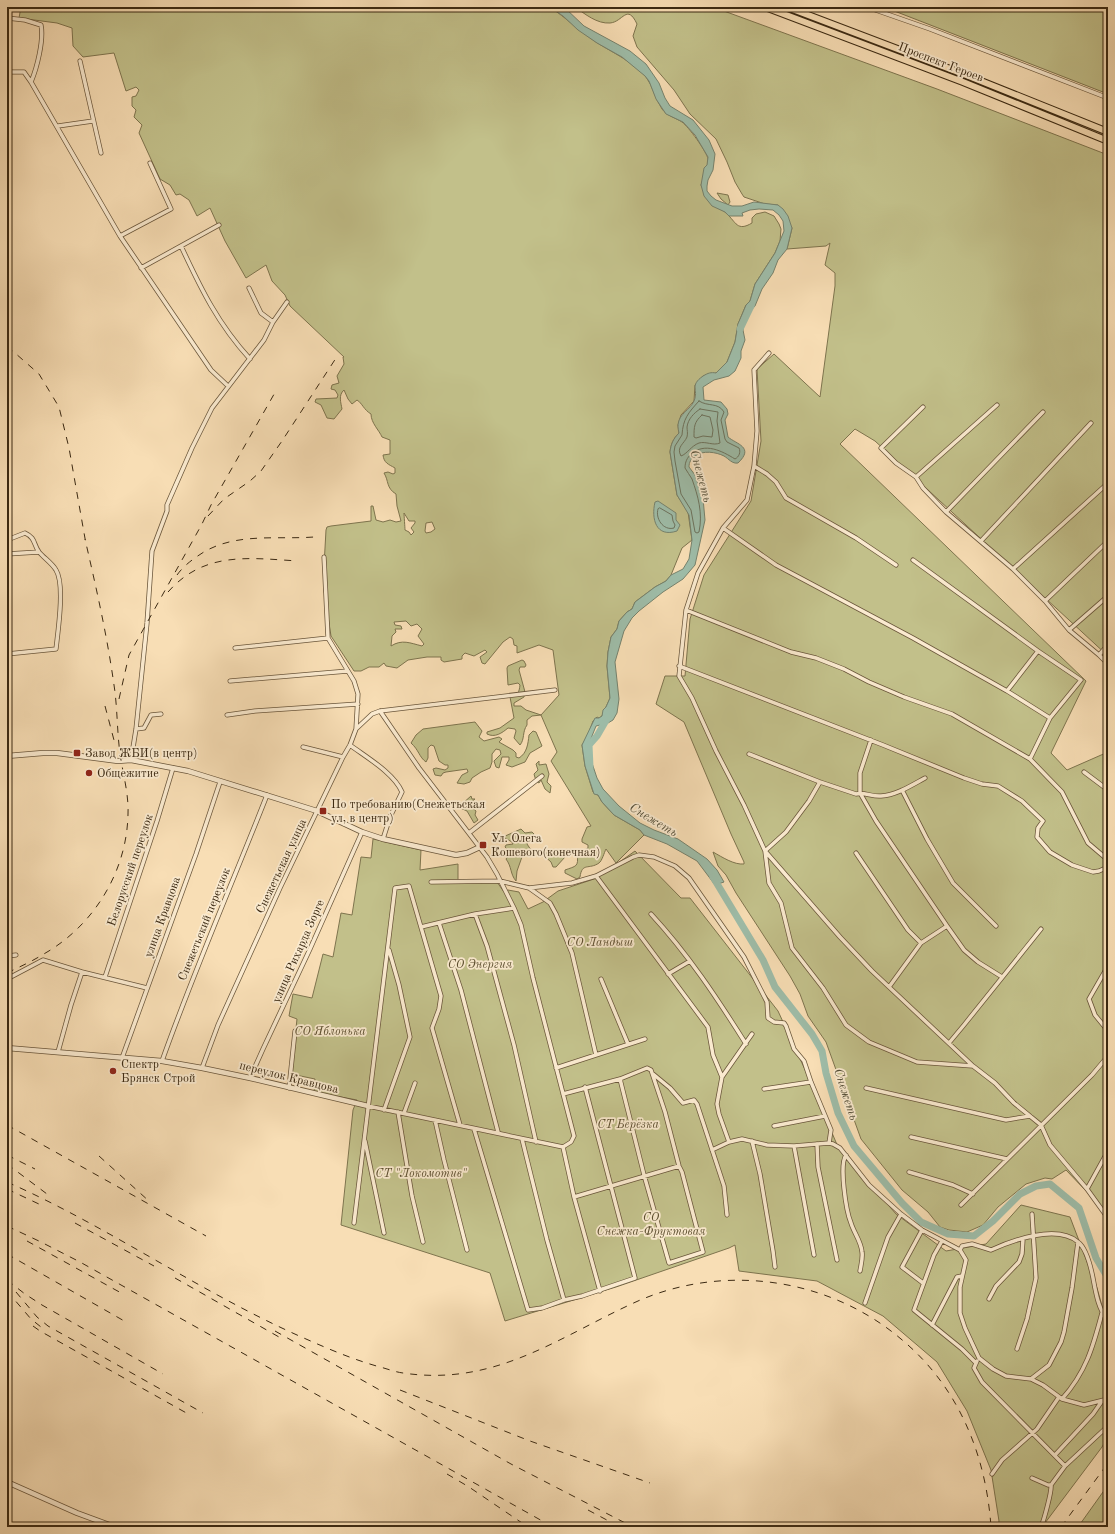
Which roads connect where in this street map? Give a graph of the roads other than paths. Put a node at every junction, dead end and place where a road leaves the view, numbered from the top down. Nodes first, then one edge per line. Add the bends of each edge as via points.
1 (766, 7) edge
2 (787, 7) edge
3 (867, 7) edge
4 (7, 18) edge
5 (80, 61) dead end
6 (7, 72) edge
7 (32, 82) junction
8 (1108, 98) edge
9 (93, 121) junction
10 (58, 126) junction
11 (1108, 132) edge
12 (1108, 141) edge
13 (101, 153) dead end
14 (150, 163) dead end
15 (219, 225) dead end
16 (120, 236) junction
17 (181, 246) junction
18 (141, 268) junction
19 (249, 288) dead end
20 (287, 302) dead end
21 (273, 322) junction
22 (768, 353) dead end
23 (250, 360) junction
24 (228, 386) junction
25 (996, 405) dead end
26 (923, 407) dead end
27 (1044, 412) dead end
28 (1091, 423) dead end
29 (754, 466) junction
30 (916, 477) junction
31 (1108, 483) edge
32 (946, 512) junction
33 (723, 528) junction
34 (7, 540) edge
35 (981, 541) junction
36 (1108, 541) edge
37 (39, 552) junction
38 (7, 554) edge
39 (324, 558) dead end
40 (913, 560) dead end
41 (896, 565) dead end
42 (1013, 569) junction
43 (1108, 596) edge
44 (1045, 601) junction
45 (686, 610) junction
46 (1070, 630) junction
47 (328, 638) junction
48 (1108, 645) edge
49 (235, 648) dead end
50 (1038, 650) junction
51 (7, 654) edge
52 (1099, 655) junction
53 (1108, 664) edge
54 (679, 666) junction
55 (348, 671) junction
56 (230, 681) dead end
57 (555, 690) dead end
58 (1007, 691) junction
59 (358, 704) junction
60 (380, 711) junction
61 (161, 714) dead end
62 (227, 715) dead end
63 (1050, 718) junction
64 (136, 729) junction
65 (356, 729) junction
66 (871, 740) junction
67 (350, 745) junction
68 (303, 748) dead end
69 (749, 754) dead end
70 (7, 756) edge
71 (343, 757) junction
72 (1030, 759) junction
73 (131, 760) junction
74 (173, 768) junction
75 (1084, 772) dead end
76 (542, 776) dead end
77 (925, 778) dead end
78 (220, 782) junction
79 (820, 782) junction
80 (902, 790) junction
81 (1108, 790) edge
82 (860, 793) junction
83 (267, 796) junction
84 (317, 811) junction
85 (362, 832) junction
86 (469, 833) junction
87 (383, 839) junction
88 (480, 848) junction
89 (765, 852) junction
90 (856, 853) dead end
91 (1108, 860) edge
92 (1108, 867) edge
93 (596, 876) junction
94 (500, 881) junction
95 (431, 882) dead end
96 (528, 888) junction
97 (514, 908) junction
98 (475, 914) junction
99 (651, 914) dead end
100 (7, 923) edge
101 (439, 923) junction
102 (946, 926) junction
103 (996, 926) dead end
104 (421, 927) junction
105 (1041, 929) dead end
106 (921, 944) junction
107 (388, 949) junction
108 (16, 955) dead end
109 (7, 957) edge
110 (690, 961) junction
111 (1108, 966) edge
112 (82, 972) junction
113 (668, 974) junction
114 (105, 977) junction
115 (1002, 977) junction
116 (7, 978) edge
117 (601, 979) dead end
118 (889, 987) junction
119 (147, 988) junction
120 (295, 1031) dead end
121 (1108, 1031) edge
122 (752, 1034) dead end
123 (645, 1039) dead end
124 (949, 1043) junction
125 (628, 1044) junction
126 (746, 1044) junction
127 (7, 1048) edge
128 (58, 1052) junction
129 (596, 1055) junction
130 (1108, 1056) edge
131 (122, 1058) junction
132 (162, 1061) junction
133 (973, 1066) junction
134 (202, 1068) junction
135 (556, 1068) junction
136 (653, 1074) junction
137 (722, 1077) junction
138 (250, 1078) junction
139 (620, 1078) junction
140 (415, 1082) dead end
141 (811, 1082) junction
142 (585, 1087) junction
143 (289, 1088) junction
144 (866, 1088) dead end
145 (764, 1089) dead end
146 (563, 1094) junction
147 (368, 1106) junction
148 (384, 1110) junction
149 (398, 1112) junction
150 (404, 1113) junction
151 (825, 1116) junction
152 (1030, 1116) junction
153 (435, 1120) junction
154 (460, 1125) junction
155 (1041, 1125) junction
156 (774, 1126) dead end
157 (474, 1129) junction
158 (498, 1132) junction
159 (911, 1137) dead end
160 (365, 1138) junction
161 (522, 1139) junction
162 (752, 1141) junction
163 (536, 1142) junction
164 (729, 1142) junction
165 (829, 1143) junction
166 (817, 1144) junction
167 (794, 1146) junction
168 (563, 1147) junction
169 (712, 1150) junction
170 (1108, 1151) edge
171 (846, 1155) junction
172 (1007, 1159) junction
173 (679, 1166) junction
174 (909, 1172) dead end
175 (644, 1175) junction
176 (610, 1185) junction
177 (1086, 1189) junction
178 (973, 1194) junction
179 (574, 1197) junction
180 (961, 1205) dead end
181 (901, 1214) junction
182 (1032, 1214) dead end
183 (727, 1215) dead end
184 (1108, 1222) edge
185 (354, 1223) dead end
186 (922, 1230) junction
187 (384, 1233) dead end
188 (1034, 1236) junction
189 (1023, 1239) junction
190 (942, 1241) junction
191 (422, 1242) dead end
192 (1078, 1242) junction
193 (467, 1250) dead end
194 (960, 1250) junction
195 (814, 1254) dead end
196 (837, 1260) dead end
197 (775, 1266) dead end
198 (860, 1271) dead end
199 (962, 1276) junction
200 (923, 1283) junction
201 (600, 1291) junction
202 (989, 1299) dead end
203 (564, 1300) junction
204 (865, 1303) dead end
205 (1102, 1313) junction
206 (1108, 1321) edge
207 (932, 1325) junction
208 (1017, 1348) dead end
209 (979, 1358) junction
210 (975, 1362) junction
211 (1031, 1380) junction
212 (1061, 1398) junction
213 (1108, 1399) edge
214 (1102, 1401) junction
215 (1108, 1426) edge
216 (1032, 1433) junction
217 (1055, 1456) junction
218 (1065, 1466) junction
219 (992, 1474) dead end
220 (1032, 1478) dead end
221 (7, 1482) edge
222 (1051, 1485) junction
223 (115, 1527) edge
224 (1041, 1527) edge

1 - 12 main road, Проспект Героев via 963,82
2 - 11 main road, Проспект Героев
3 - 8 street
4 - 7 street via 40,25 40,50
5 - 9 street
6 - 7 street via 24,72
7 - 10 street
9 - 10 street
9 - 13 street
10 - 16 street
14 - 16 street via 171,208
15 - 17 street
16 - 18 street
17 - 18 street
17 - 23 street via 217,318
18 - 24 street via 211,370
19 - 21 street via 261,313
20 - 21 street
21 - 23 street
22 - 29 street via 754,370 757,431
23 - 24 street
24 - 64 street via 212,408 182,468 152,551
25 - 30 street
26 - 30 street via 881,448
27 - 32 street
28 - 35 street
29 - 33 street via 747,500
29 - 41 street via 776,482 786,498 856,538
30 - 32 street
31 - 42 street
32 - 35 street
33 - 45 street via 698,573
33 - 58 street via 776,565
34 - 37 street via 25,533 31,536
35 - 42 street
36 - 44 street
37 - 38 street
37 - 51 street via 56,570 60,580 56,649
39 - 47 street, Снежетьская улица
40 - 50 street
42 - 44 street
43 - 46 street
44 - 46 street
45 - 54 street
45 - 72 street via 784,649 837,666 952,714
46 - 52 street
47 - 49 street
47 - 55 street, Снежетьская улица
48 - 52 street
50 - 58 street
50 - 63 street via 1081,680
52 - 53 street
54 - 66 street
54 - 89 street via 678,676 692,698
55 - 56 street
55 - 59 street, Снежетьская улица via 358,694
57 - 60 street
58 - 63 street
59 - 62 street
59 - 65 street, Снежетьская улица
60 - 65 street via 372,714
60 - 86 street via 419,768
61 - 64 street via 150,714 144,728
63 - 72 street
64 - 73 street
65 - 67 street, Снежетьская улица
66 - 82 street via 860,773
66 - 92 street via 964,778 998,786 1043,820 1038,828 1037,837 1050,852 1072,865 1093,872
67 - 71 street, Снежетьская улица
67 - 87 street via 380,767 400,786 402,792
68 - 71 street
69 - 79 street
70 - 73 street via 57,753 118,761
71 - 84 street, Снежетьская улица
72 - 91 street via 1062,792 1088,843
73 - 74 street
74 - 78 street via 204,775
74 - 114 street, Белорусский переулок via 158,821
75 - 81 street
76 - 86 street
77 - 80 street
78 - 83 street
78 - 119 street, улица Кравцова
79 - 82 street via 856,794
79 - 89 street via 786,832
80 - 82 street via 881,796
80 - 103 street via 953,883
82 - 102 street
83 - 84 street
83 - 132 street, Снежетьский переулок via 180,1010
84 - 85 street
84 - 134 street, Снежетьская улица via 218,1025
85 - 87 street
85 - 138 street, улица Рихарда Зорге
86 - 88 street
87 - 88 street via 456,855
88 - 94 street
89 - 118 street via 840,937
89 - 133 street via 768,883 781,903 792,948 823,988 846,1025 869,1042 917,1062
90 - 106 street via 908,930
93 - 96 street via 572,883
93 - 113 street
93 - 141 street via 639,855 665,861 689,878 744,957 767,1002 768,1018 786,1026 794,1048 804,1061
94 - 95 street
94 - 96 street
94 - 97 street
96 - 129 street via 550,903 556,914 572,954
97 - 98 street
97 - 135 street via 521,924
98 - 101 street
98 - 163 street via 487,946 514,1045
99 - 110 street
100 - 109 street
101 - 104 street
101 - 158 street via 460,990
102 - 106 street
102 - 115 street via 964,950
104 - 107 street via 409,886 395,888
104 - 154 street via 441,996 432,1028
105 - 115 street
106 - 118 street
107 - 147 street
107 - 148 street via 410,1037
108 - 109 street
110 - 113 street
110 - 126 street
111 - 121 street via 1089,999 1095,1015
112 - 114 street
112 - 116 street via 43,960
112 - 128 street
113 - 137 street via 708,1027 713,1055
114 - 119 street
115 - 124 street
117 - 125 street
118 - 124 street
119 - 131 street, улица Кравцова
120 - 143 street
122 - 126 street
123 - 125 street
124 - 133 street
125 - 129 street
126 - 137 street
127 - 128 street, переулок Кравцова
128 - 131 street, переулок Кравцова
129 - 135 street
130 - 155 street
131 - 132 street, переулок Кравцова
132 - 134 street, переулок Кравцова
133 - 152 street
134 - 138 street, переулок Кравцова
135 - 146 street
136 - 139 street via 647,1068
136 - 169 street via 683,1102 694,1100
136 - 173 street via 666,1112
137 - 164 street via 717,1104
138 - 143 street, переулок Кравцова
139 - 142 street
139 - 175 street
140 - 150 street
141 - 145 street
141 - 151 street
142 - 146 street
142 - 176 street
143 - 147 street, переулок Кравцова
144 - 152 street via 1006,1120
146 - 168 street via 574,1136 571,1142
147 - 148 street, переулок Кравцова
147 - 160 street
148 - 149 street, переулок Кравцова
149 - 150 street, переулок Кравцова
149 - 191 street
150 - 153 street, переулок Кравцова
151 - 156 street
151 - 165 street via 831,1130
152 - 155 street
153 - 154 street, переулок Кравцова
153 - 193 street
154 - 157 street, переулок Кравцова
155 - 172 street
155 - 177 street via 1050,1145
157 - 158 street, переулок Кравцова
157 - 203 street via 528,1310
158 - 161 street, переулок Кравцова
159 - 172 street
160 - 185 street
160 - 187 street
161 - 163 street, переулок Кравцова
161 - 203 street via 546,1240
162 - 164 street via 742,1139
162 - 167 street via 767,1145
162 - 197 street
163 - 168 street, переулок Кравцова
164 - 169 street
165 - 166 street
165 - 171 street via 840,1148
166 - 167 street
166 - 196 street via 818,1167
167 - 195 street
168 - 179 street
169 - 183 street via 724,1186
170 - 177 street
171 - 181 street via 869,1185
171 - 198 street via 845,1196 848,1216 862,1251
172 - 178 street
173 - 175 street
173 - 175 street via 703,1252 669,1263
174 - 178 street via 953,1185
175 - 176 street
176 - 179 street
176 - 201 street via 635,1278
177 - 184 street
178 - 180 street
179 - 201 street
181 - 186 street
181 - 204 street via 888,1237
182 - 188 street
186 - 190 street
186 - 200 street via 902,1267
188 - 189 street
188 - 192 street via 1057,1234
188 - 208 street via 1036,1278 1027,1319
189 - 194 street via 991,1250 972,1244 962,1246
189 - 202 street via 1019,1262 996,1286
190 - 194 street
190 - 200 street
192 - 205 street via 1084,1249
192 - 211 street via 1061,1342 1049,1365
194 - 199 street via 966,1260
199 - 207 street via 956,1277
199 - 209 street via 960,1312
200 - 207 street via 914,1310
201 - 203 street
205 - 206 street
205 - 212 street via 1084,1368
207 - 210 street
209 - 210 street
209 - 211 street via 1006,1376
210 - 216 street via 974,1368 982,1382
211 - 212 street
212 - 214 street via 1084,1405
212 - 216 street
213 - 214 street
214 - 217 street
215 - 218 street
216 - 217 street
216 - 219 street via 1002,1460
217 - 218 street
218 - 222 street
220 - 222 street
221 - 223 street
222 - 224 street via 1052,1490

